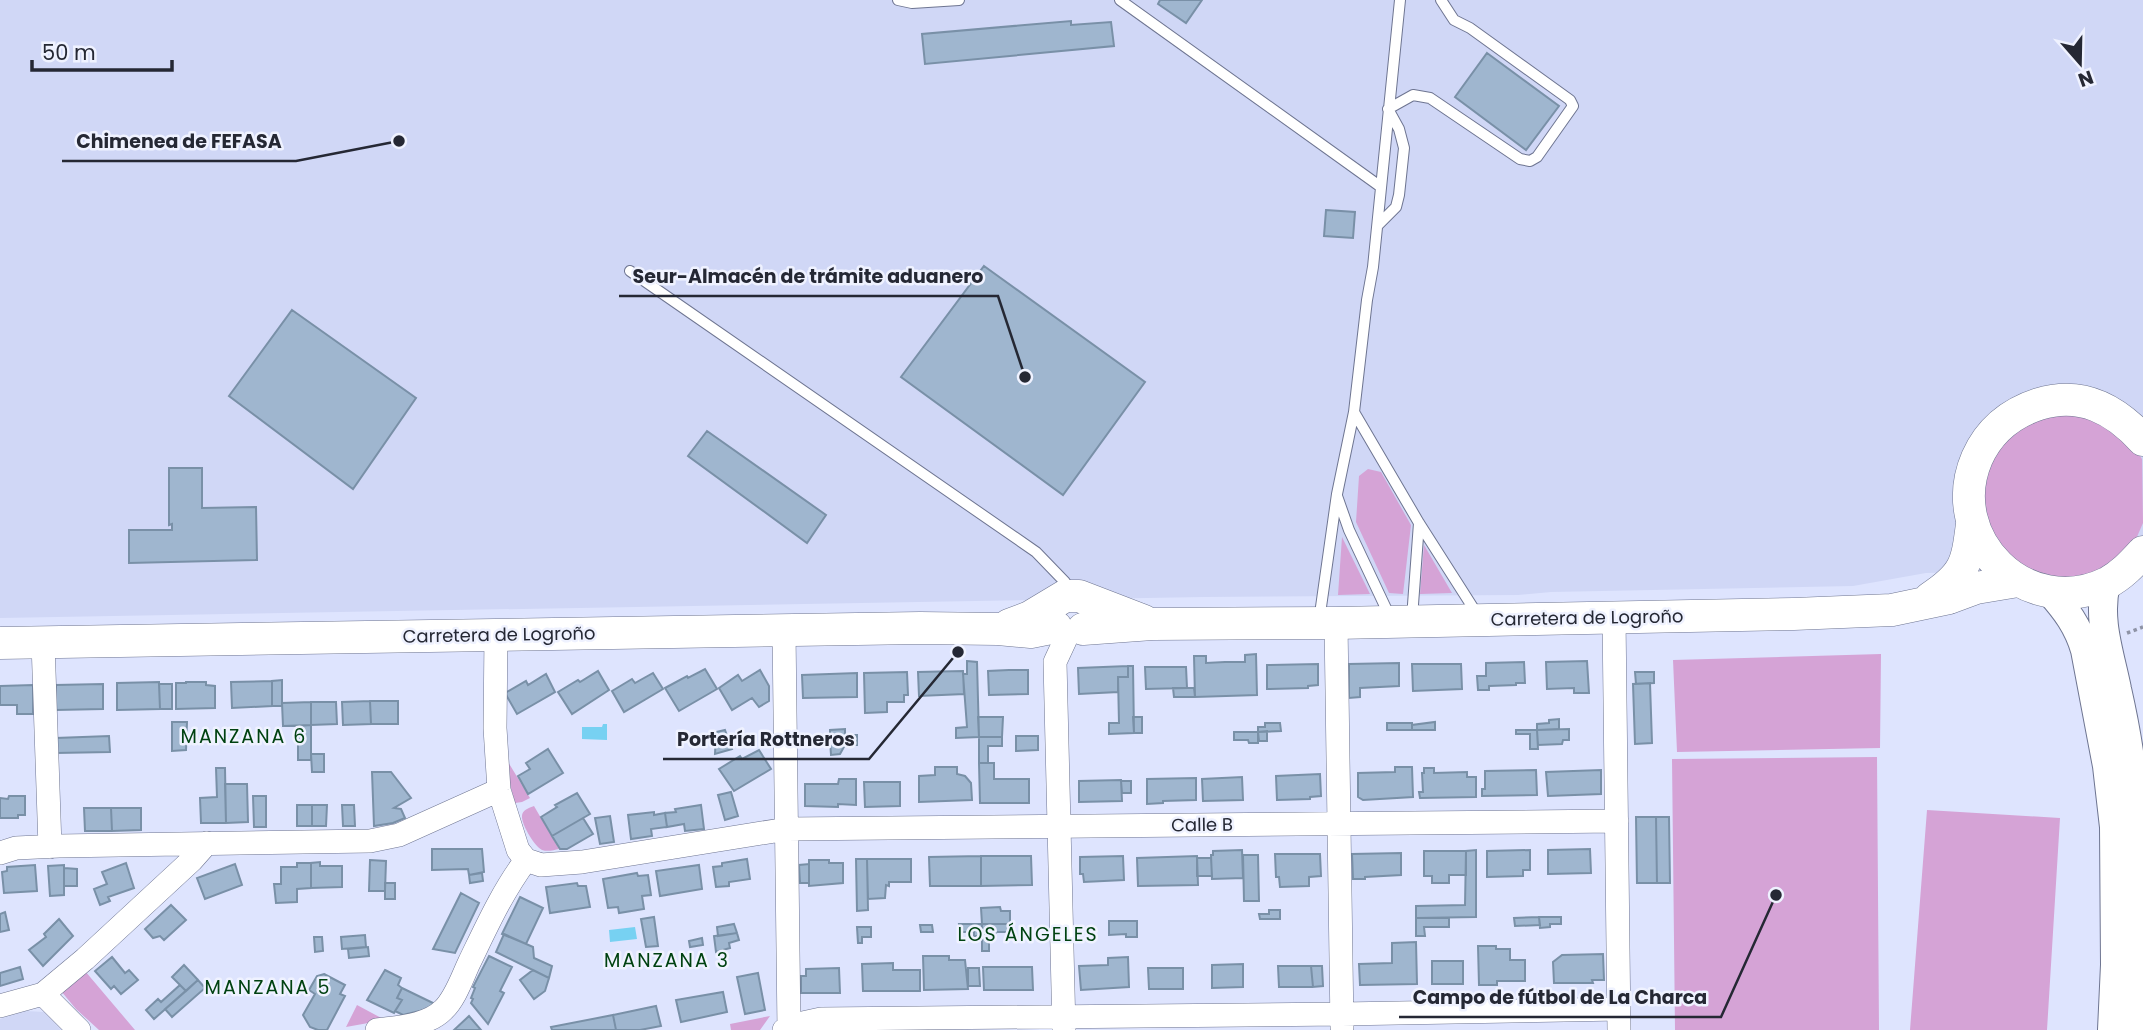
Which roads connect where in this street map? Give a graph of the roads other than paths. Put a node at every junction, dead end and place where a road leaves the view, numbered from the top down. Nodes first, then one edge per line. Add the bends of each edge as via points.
1 (898, 0) edge
2 (959, 0) edge
3 (1120, 0) edge
4 (1400, 0) edge
5 (1441, 0) edge
6 (1388, 109) junction
7 (1381, 187) junction
8 (1378, 225) junction
9 (630, 271) dead end
10 (1354, 412) junction
11 (2143, 440) edge
12 (1337, 494) junction
13 (1419, 523) junction
14 (1972, 524) junction
15 (2129, 570) edge
16 (2018, 581) junction
17 (2050, 592) junction
18 (1924, 602) junction
19 (1069, 614) junction
20 (1614, 617) junction
21 (1481, 620) junction
22 (1402, 622) junction
23 (1327, 623) junction
24 (496, 635) junction
25 (43, 642) junction
26 (784, 642) junction
27 (0, 643) edge
28 (499, 790) junction
29 (1617, 821) junction
30 (1339, 823) junction
31 (1060, 826) junction
32 (787, 829) junction
33 (207, 843) junction
34 (50, 847) junction
35 (0, 853) edge
36 (526, 860) junction
37 (43, 994) junction
38 (0, 1006) edge
39 (1619, 1019) edge
40 (1342, 1022) edge
41 (1064, 1023) edge
42 (788, 1029) edge
43 (79, 1030) edge
44 (377, 1030) edge
45 (2112, 1030) edge
46 (2133, 1030) edge

1 - 2 lane
3 - 7 lane
4 - 6 lane
5 - 6 lane via 1454,20 1573,106 1530,161 1520,159 1430,98 1413,95
6 - 7 lane
6 - 8 lane via 1404,148 1396,207
7 - 8 lane
8 - 10 lane
9 - 19 lane via 1036,552 1065,582
10 - 12 lane
10 - 13 lane
11 - 14 main road via 2126,421 2102,407 2076,400 2022,409 2000,424 1982,445 1971,470
12 - 22 lane via 1349,530
12 - 23 lane
13 - 21 lane
13 - 22 lane
14 - 16 main road via 1982,547
14 - 18 main road via 1968,557 1959,573
15 - 17 main road via 2078,592
15 - 46 street via 2103,596 2102,620 2133,782 2137,841
16 - 17 main road
16 - 18 main road, Carretera de Logroño
17 - 45 street via 2069,614 2085,650 2111,796 2115,849
18 - 20 main road, Carretera de Logroño via 1892,610
19 - 23 main road, Carretera de Logroño via 1152,624
19 - 26 main road, Carretera de Logroño via 1030,617 998,629
19 - 31 street via 1055,662
20 - 21 main road, Carretera de Logroño
20 - 29 street
21 - 22 main road, Carretera de Logroño
22 - 23 main road, Carretera de Logroño
23 - 30 street
24 - 25 main road, Carretera de Logroño
24 - 26 main road, Carretera de Logroño
24 - 28 street
25 - 27 main road, Carretera de Logroño
25 - 34 street
26 - 32 street
28 - 33 street via 399,835 370,841
28 - 36 street via 518,850
29 - 30 street, Calle B
29 - 39 street
30 - 31 street, Calle B
30 - 40 street
31 - 32 street, Calle B
31 - 41 street
32 - 36 street, Calle B via 582,862 541,865
32 - 42 street
33 - 34 street
33 - 37 street
34 - 35 street
36 - 44 street via 506,888 443,1010 429,1020
37 - 38 street
37 - 43 street
39 - 40 street
40 - 41 street
41 - 42 street via 821,1019

